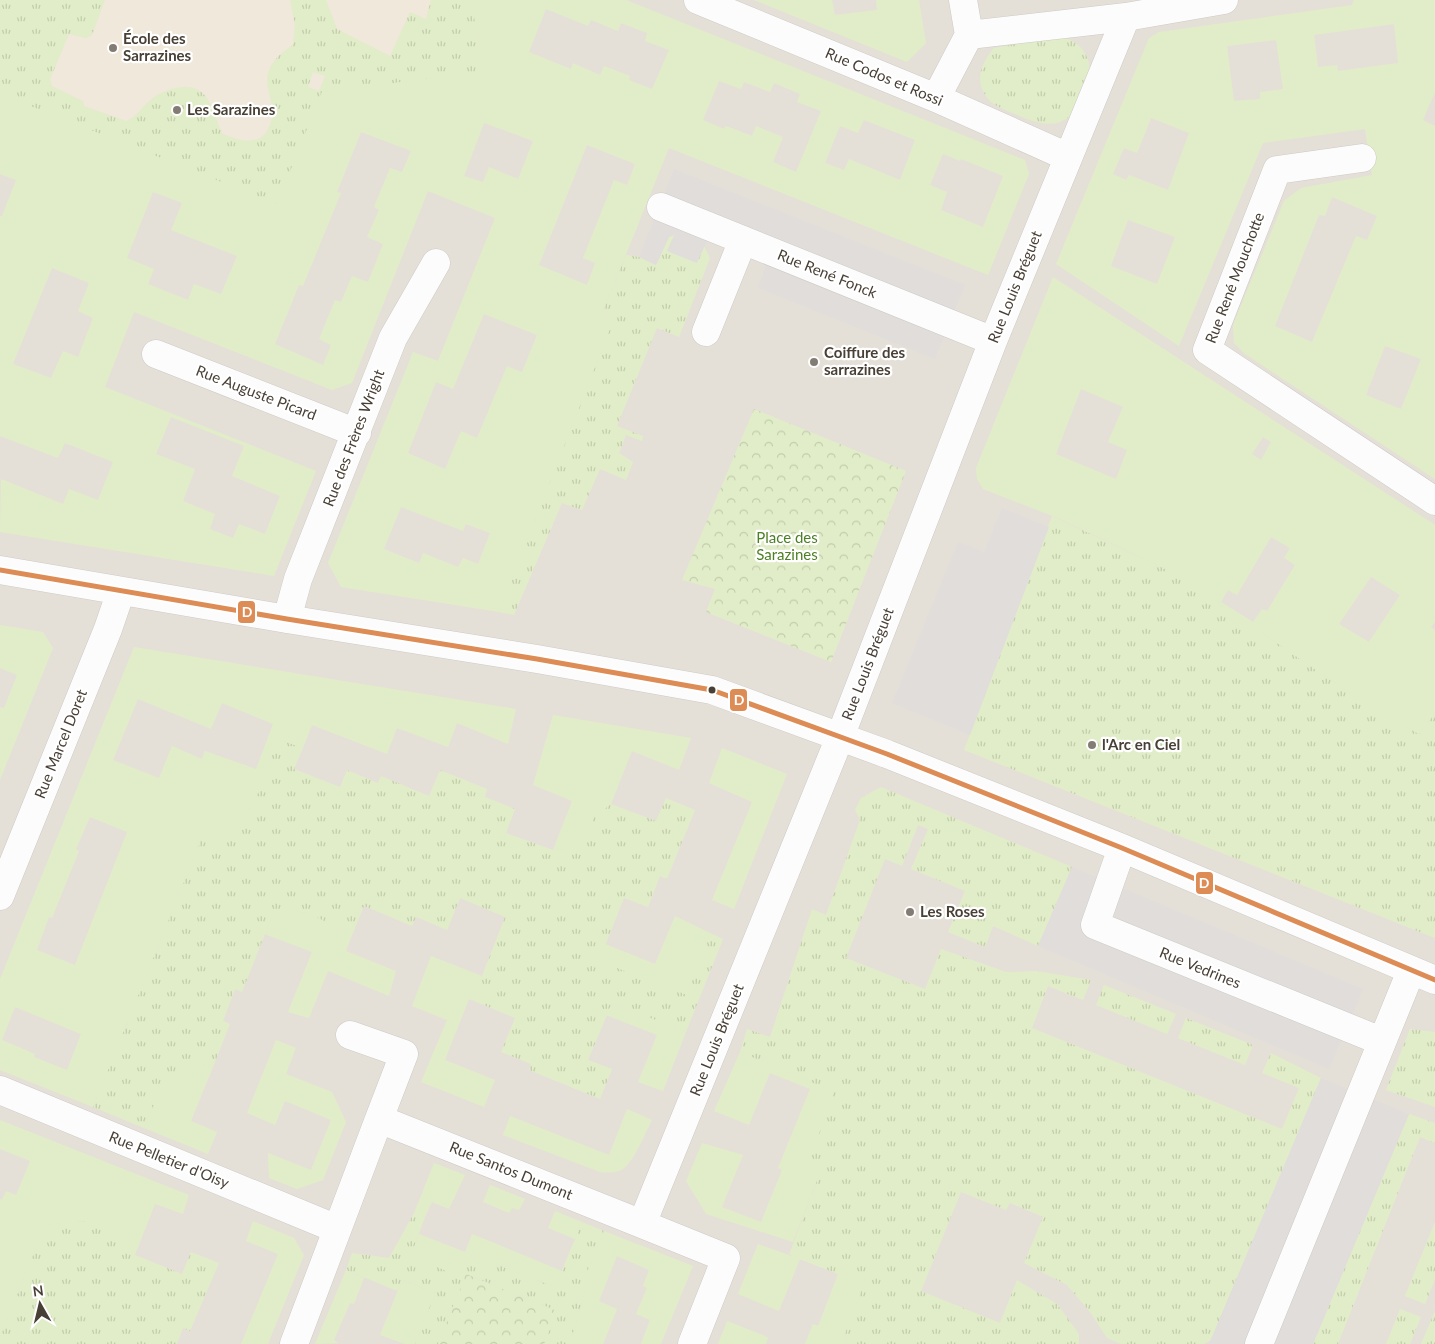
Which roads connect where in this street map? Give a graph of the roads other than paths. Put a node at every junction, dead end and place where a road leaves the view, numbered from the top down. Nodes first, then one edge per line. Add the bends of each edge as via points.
1 (698, 0) edge
2 (963, 0) edge
3 (1224, 0) edge
4 (1126, 17) junction
5 (969, 35) junction
6 (936, 98) junction
7 (1068, 157) junction
8 (1362, 158) dead end
9 (661, 207) dead end
10 (743, 240) junction
11 (436, 263) dead end
12 (706, 332) dead end
13 (993, 341) junction
14 (156, 354) dead end
15 (357, 433) junction
16 (1435, 501) edge
17 (0, 570) edge
18 (120, 592) junction
19 (287, 619) junction
20 (840, 737) junction
21 (1122, 848) junction
22 (0, 896) edge
23 (1423, 976) edge
24 (350, 1036) dead end
25 (1382, 1041) junction
26 (0, 1090) edge
27 (379, 1119) junction
28 (642, 1224) junction
29 (337, 1230) junction
30 (294, 1344) edge
31 (692, 1344) edge
32 (1259, 1344) edge

1 - 6 street, Rue Codos et Rossi
2 - 5 street
3 - 4 street
4 - 5 street
4 - 7 street, Rue Louis Bréguet
5 - 6 street
6 - 7 street, Rue Codos et Rossi
7 - 13 street, Rue Louis Bréguet
8 - 16 street, Rue René Mouchotte via 1277,170 1207,350
9 - 10 street, Rue René Fonck
10 - 12 street
10 - 13 street, Rue René Fonck
11 - 15 street, Rue des Frères Wright via 393,338
13 - 20 street, Rue Louis Bréguet
14 - 15 street, Rue Auguste Picard
15 - 19 street, Rue des Frères Wright via 298,579
17 - 18 street
18 - 19 street
18 - 22 street, Rue Marcel Doret
19 - 20 street via 712,690
20 - 21 street
20 - 28 street, Rue Louis Bréguet
21 - 23 street
21 - 25 street, Rue Vedrines via 1095,925
23 - 25 street
24 - 27 street via 404,1054
25 - 32 street
26 - 29 street, Rue Pelletier d'Oisy
27 - 28 street, Rue Santos Dumont
27 - 29 street
28 - 31 street via 726,1258
29 - 30 street

